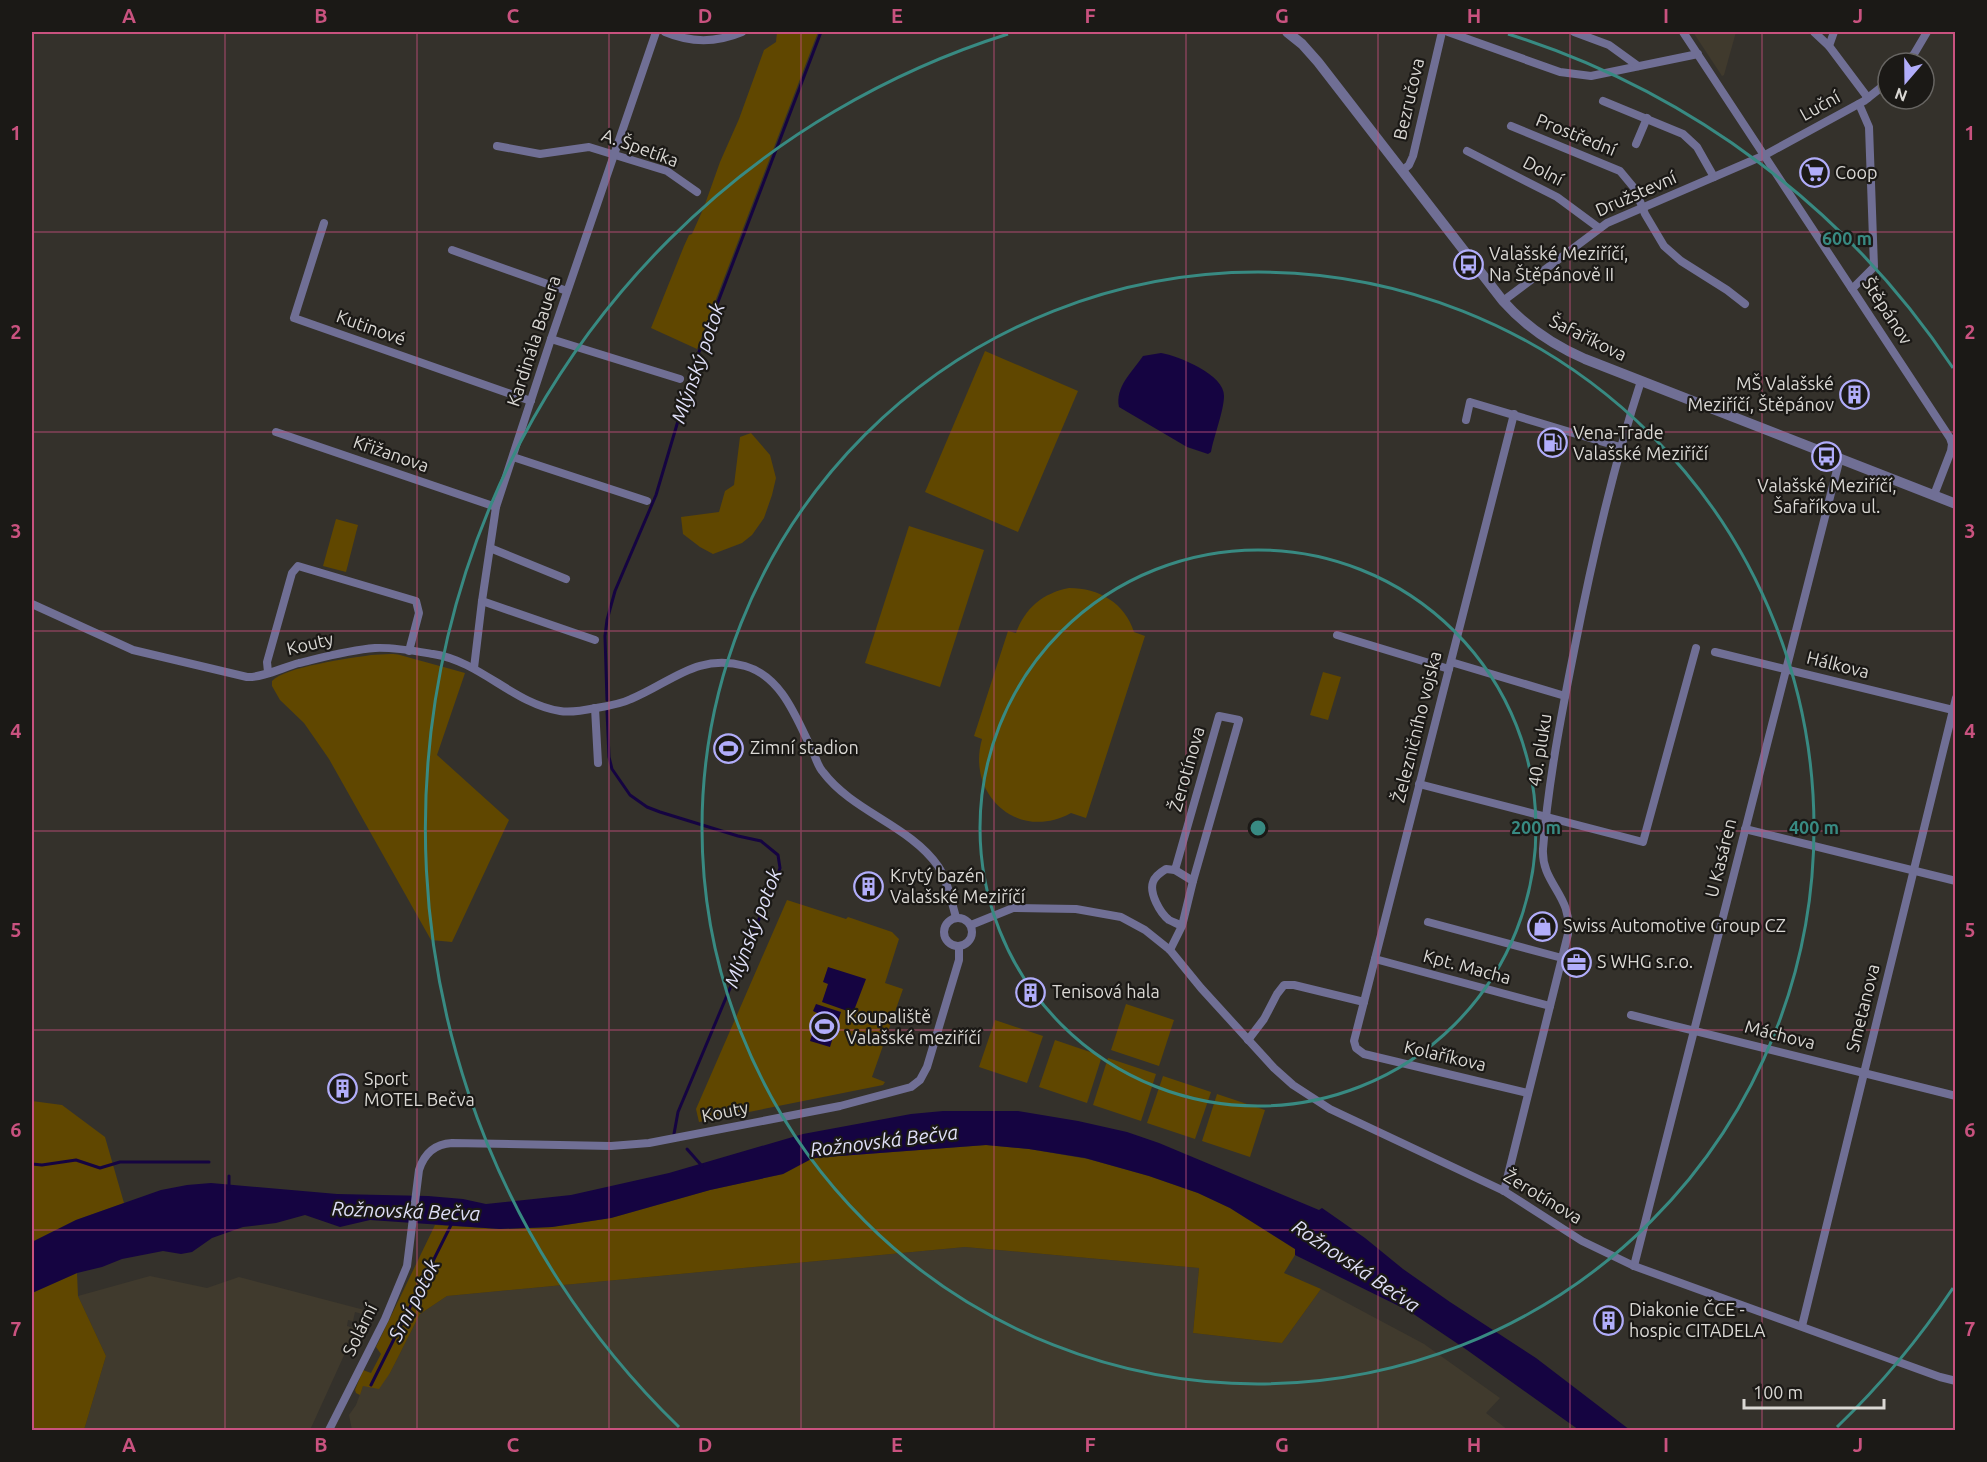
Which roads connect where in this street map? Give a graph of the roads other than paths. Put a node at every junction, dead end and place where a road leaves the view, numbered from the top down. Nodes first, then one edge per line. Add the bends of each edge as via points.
1 (656, 32) edge
2 (665, 32) edge
3 (742, 32) edge
4 (1287, 32) edge
5 (1442, 32) edge
6 (1448, 32) edge
7 (1574, 32) edge
8 (1683, 32) edge
9 (1814, 32) edge
10 (1834, 32) edge
11 (1927, 32) edge
12 (1829, 46) junction
13 (1916, 51) edge
14 (1698, 54) junction
15 (1638, 66) junction
16 (1876, 92) edge
17 (1869, 98) junction
18 (1603, 101) dead end
19 (1859, 104) junction
20 (1647, 118) junction
21 (1512, 126) dead end
22 (1636, 144) dead end
23 (497, 146) dead end
24 (1467, 151) dead end
25 (614, 154) junction
26 (1764, 156) junction
27 (1402, 171) junction
28 (1714, 177) junction
29 (697, 192) dead end
30 (1643, 207) junction
31 (324, 223) dead end
32 (1599, 228) junction
33 (452, 250) dead end
34 (1852, 289) junction
35 (567, 291) junction
36 (1503, 301) junction
37 (1745, 304) dead end
38 (551, 339) junction
39 (680, 379) dead end
40 (1641, 381) junction
41 (531, 401) junction
42 (1514, 414) junction
43 (1466, 420) dead end
44 (276, 432) dead end
45 (1620, 447) junction
46 (513, 457) junction
47 (1840, 459) junction
48 (1934, 495) junction
49 (647, 501) dead end
50 (1956, 504) edge
51 (496, 507) junction
52 (490, 548) junction
53 (566, 579) dead end
54 (482, 601) junction
55 (32, 604) edge
56 (1337, 635) dead end
57 (595, 640) dead end
58 (1696, 648) dead end
59 (409, 651) junction
60 (1715, 652) dead end
61 (1450, 665) junction
62 (474, 668) junction
63 (1786, 670) junction
64 (268, 672) junction
65 (1565, 696) junction
66 (1956, 698) edge
67 (595, 708) junction
68 (1953, 710) junction
69 (598, 763) dead end
70 (1419, 784) junction
71 (1546, 817) junction
72 (1745, 829) junction
73 (1175, 870) junction
74 (1913, 870) junction
75 (1193, 881) junction
76 (1956, 881) edge
77 (956, 917) junction
78 (1428, 922) dead end
79 (971, 925) junction
80 (1182, 926) junction
81 (959, 946) junction
82 (1170, 950) junction
83 (1562, 958) junction
84 (1375, 959) junction
85 (1364, 1002) junction
86 (1550, 1006) junction
87 (1631, 1015) dead end
88 (1694, 1030) junction
89 (1248, 1040) junction
90 (1356, 1048) joint
91 (1864, 1073) junction
92 (1528, 1093) junction
93 (1956, 1095) edge
94 (1504, 1191) junction
95 (411, 1241) joint
96 (1634, 1266) junction
97 (1802, 1326) junction
98 (1956, 1381) edge
99 (329, 1431) edge

1 - 25 street, Kardinála Bauera
2 - 3 street via 706,42
4 - 27 street, Šafaříkova via 1314,58
5 - 27 street, Bezručova via 1413,156
6 - 15 street via 1560,72 1591,76
7 - 15 street via 1609,45
8 - 14 street, Štěpánov
9 - 12 street
10 - 12 street
11 - 13 street
12 - 17 street
14 - 15 street
14 - 26 street, Štěpánov
16 - 17 street, Luční
17 - 19 street, Luční
18 - 20 street
19 - 26 street, Luční
19 - 34 street via 1869,127 1874,267
20 - 22 street
20 - 28 street via 1693,142
21 - 30 street, Prostřední via 1620,171
23 - 25 street, A. Špetíka via 540,154 589,147
24 - 32 street, Dolní via 1557,197
25 - 29 street, A. Špetíka via 667,171
25 - 35 street, Kardinála Bauera
26 - 28 street, Družstevní
26 - 34 street, Štěpánov
27 - 36 street, Šafaříkova
28 - 30 street, Družstevní
30 - 32 street, Družstevní
30 - 37 street, Prostřední via 1664,246
31 - 41 street, Kutinové via 294,318
32 - 36 street, Družstevní
33 - 35 street
34 - 48 street, Štěpánov via 1951,441 1951,451
35 - 38 street, Kardinála Bauera
36 - 40 street, Šafaříkova via 1551,342
38 - 39 street
38 - 41 street, Kardinála Bauera
40 - 45 street, 40. pluku
40 - 47 street, Šafaříkova
41 - 46 street, Kardinála Bauera
42 - 43 street via 1470,402
42 - 45 street
42 - 61 street, Železničního vojska
44 - 51 street, Křižanova
45 - 65 street, 40. pluku via 1591,563
46 - 49 street
46 - 51 street, Kardinála Bauera
47 - 48 street, Šafaříkova
47 - 63 street, U Kasáren
48 - 50 street, Šafaříkova
51 - 52 street, Kardinála Bauera
52 - 53 street
52 - 54 street, Kardinála Bauera
54 - 57 street
54 - 62 street, Kardinála Bauera
55 - 64 street, Kouty via 133,650 247,676
56 - 61 street
58 - 71 street via 1642,842
59 - 62 street, Kouty via 435,654
59 - 64 street, Kouty via 376,648
59 - 64 street via 418,613 416,601 298,566 292,573 267,662
60 - 63 street, Hálkova
61 - 65 street
61 - 70 street, Železničního vojska
62 - 67 street, Kouty via 549,708
63 - 68 street, Hálkova
63 - 72 street, U Kasáren
65 - 71 street, 40. pluku
66 - 68 street, Smetanova
67 - 69 street
67 - 77 street, Kouty via 630,700 693,666 711,662 748,667 766,677 781,691 822,772 845,794 909,838 939,867
68 - 74 street, Smetanova
70 - 71 street
70 - 84 street, Železničního vojska
71 - 83 street, 40. pluku via 1544,861 1569,917
72 - 74 street
72 - 88 street, U Kasáren
73 - 75 street
73 - 75 street, Žerotínova via 1219,716 1239,720
73 - 80 street via 1166,869 1156,876 1152,890 1159,908 1169,920
74 - 76 street
74 - 91 street, Smetanova
75 - 80 street, Žerotínova
77 - 79 street
77 - 81 street via 946,922 943,933 948,943
78 - 83 street
79 - 81 street, Kouty via 972,936
79 - 82 street, Žerotínova via 1013,908 1076,909 1121,917
80 - 82 street, Žerotínova
81 - 95 street, Kouty via 960,960 927,1067 920,1080 910,1087 840,1106 650,1143 445,1143 426,1156 421,1166
82 - 89 street, Žerotínova
83 - 86 street, 40. pluku
84 - 85 street, Železničního vojska
84 - 86 street, Kpt. Macha
85 - 89 street via 1284,985
85 - 90 street, Železničního vojska
86 - 92 street, 40. pluku
87 - 88 street, Máchova
88 - 91 street, Máchova
88 - 96 street, U Kasáren
89 - 94 street, Žerotínova via 1293,1085 1330,1109
90 - 92 street, Kolaříkova via 1368,1055
91 - 93 street, Máchova
91 - 97 street, Smetanova
92 - 94 street, 40. pluku
94 - 96 street, Žerotínova via 1582,1241
95 - 99 street, Solární via 407,1266 394,1297
96 - 97 street, Žerotínova
97 - 98 street, Žerotínova

